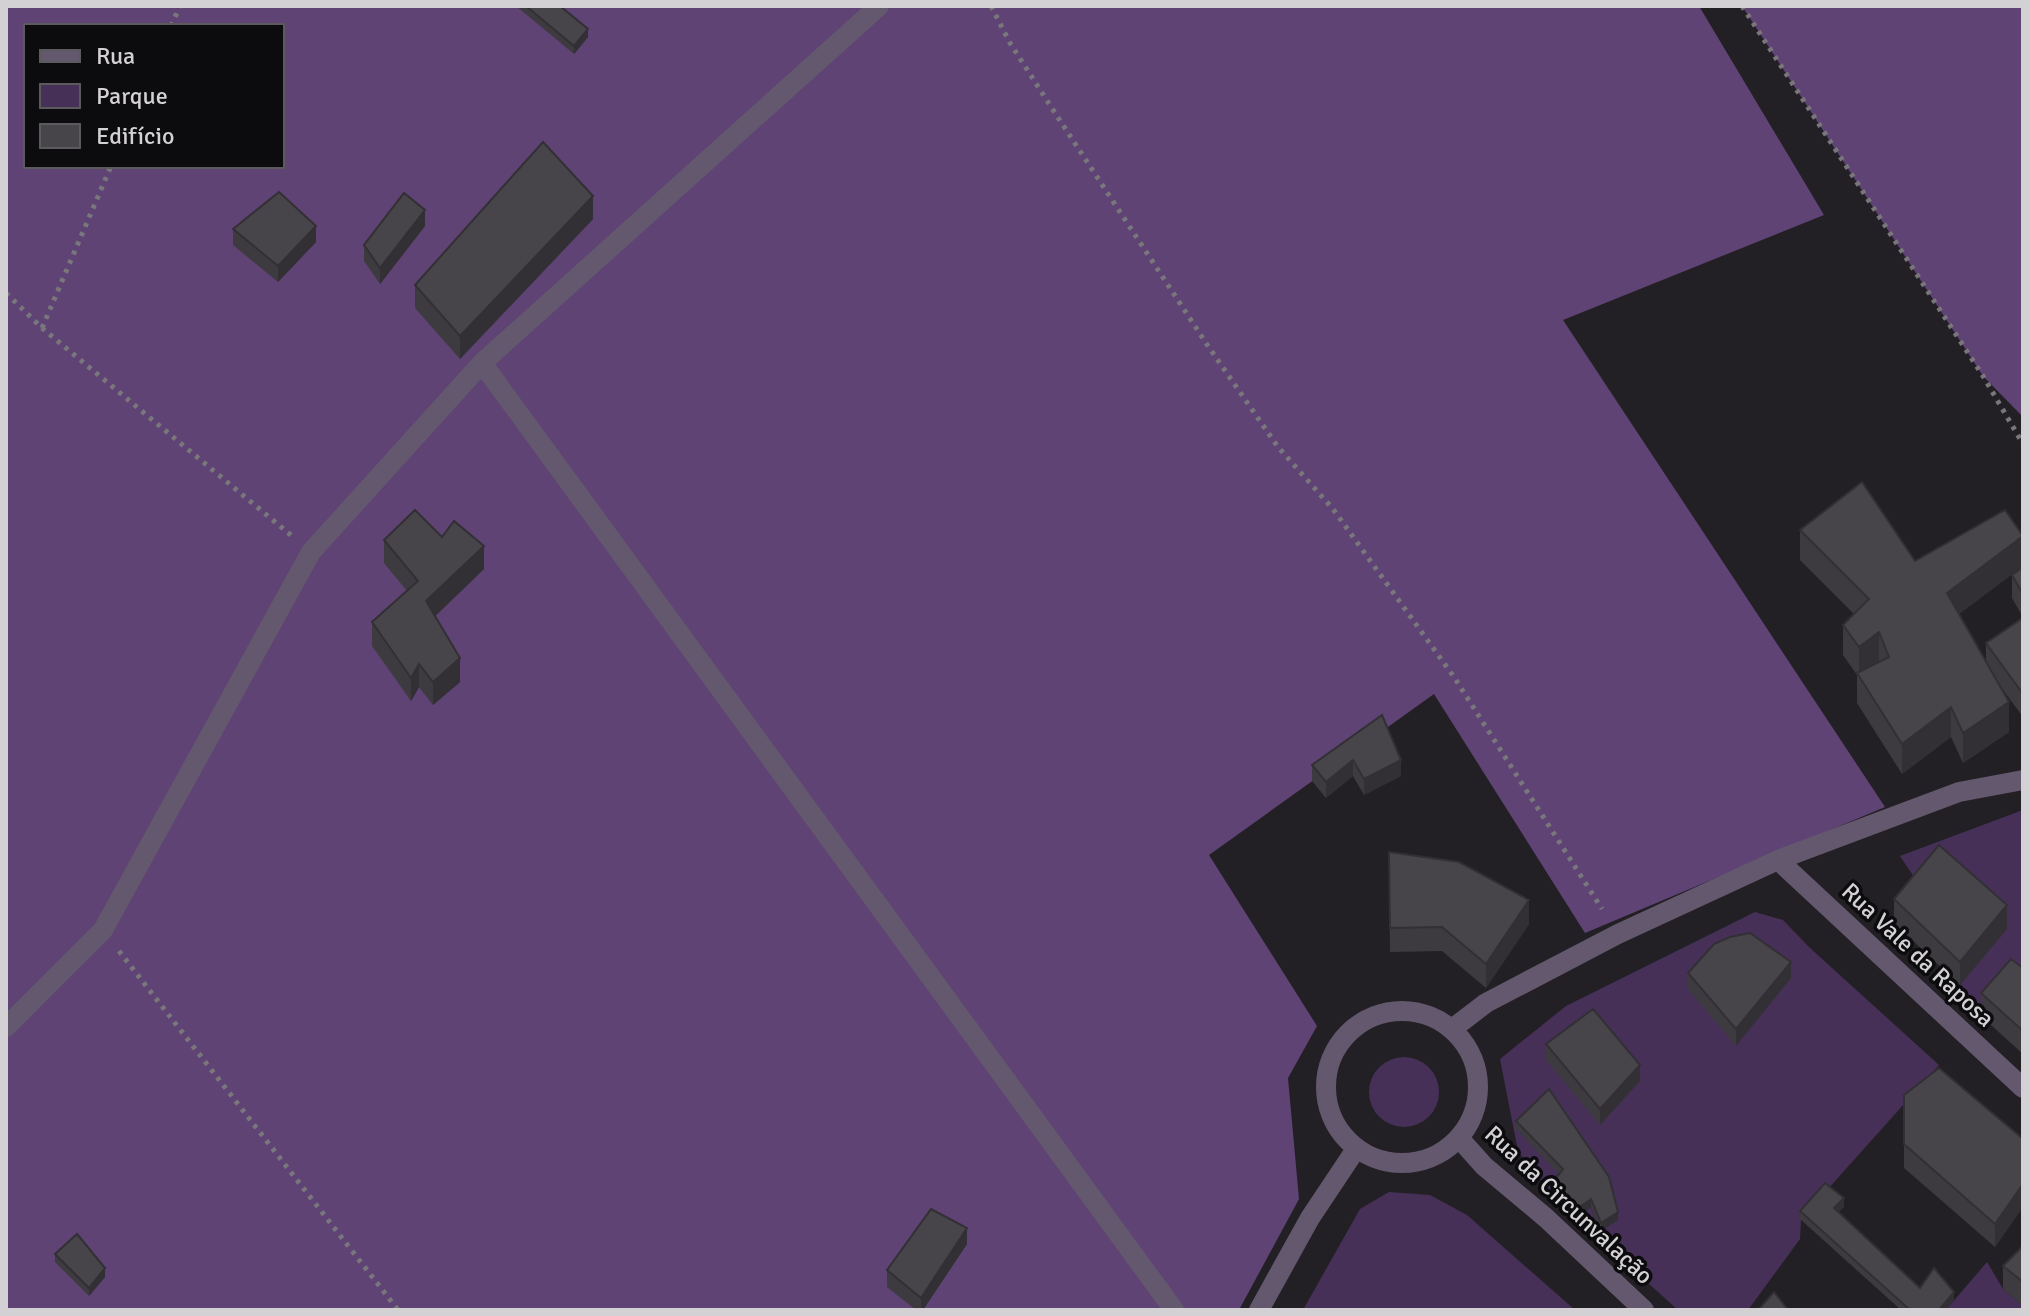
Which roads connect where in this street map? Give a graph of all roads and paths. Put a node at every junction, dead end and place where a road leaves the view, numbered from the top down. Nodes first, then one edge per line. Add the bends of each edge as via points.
1 (879, 6) edge
2 (991, 6) edge
3 (1742, 6) edge
4 (110, 168) edge
5 (6, 293) edge
6 (42, 328) junction
7 (482, 363) junction
8 (2023, 444) edge
9 (311, 552) junction
10 (2023, 780) edge
11 (1778, 860) junction
12 (103, 930) junction
13 (1618, 934) junction
14 (6, 1027) edge
15 (1452, 1029) junction
16 (2023, 1088) edge
17 (1459, 1138) junction
18 (1356, 1149) junction
19 (398, 1310) edge
20 (1174, 1310) edge
21 (1259, 1310) edge
22 (1644, 1310) edge

1 - 7 street
2 - 13 path via 1208,346 1278,447 1333,509 1454,677
3 - 8 path
4 - 6 path
5 - 6 path
6 - 9 path
7 - 9 street
7 - 20 street
9 - 12 street
10 - 11 street via 1959,792
11 - 13 street
11 - 16 street, Rua Vale da Raposa
12 - 14 street
12 - 19 path
13 - 15 street via 1486,1003
15 - 17 street via 1468,1048 1477,1071 1472,1118
15 - 18 street via 1407,1010 1383,1012 1360,1022 1342,1039 1329,1061 1326,1097 1339,1132
17 - 18 street via 1421,1162 1377,1160
17 - 22 street, Rua da Circunvalação
18 - 21 street

